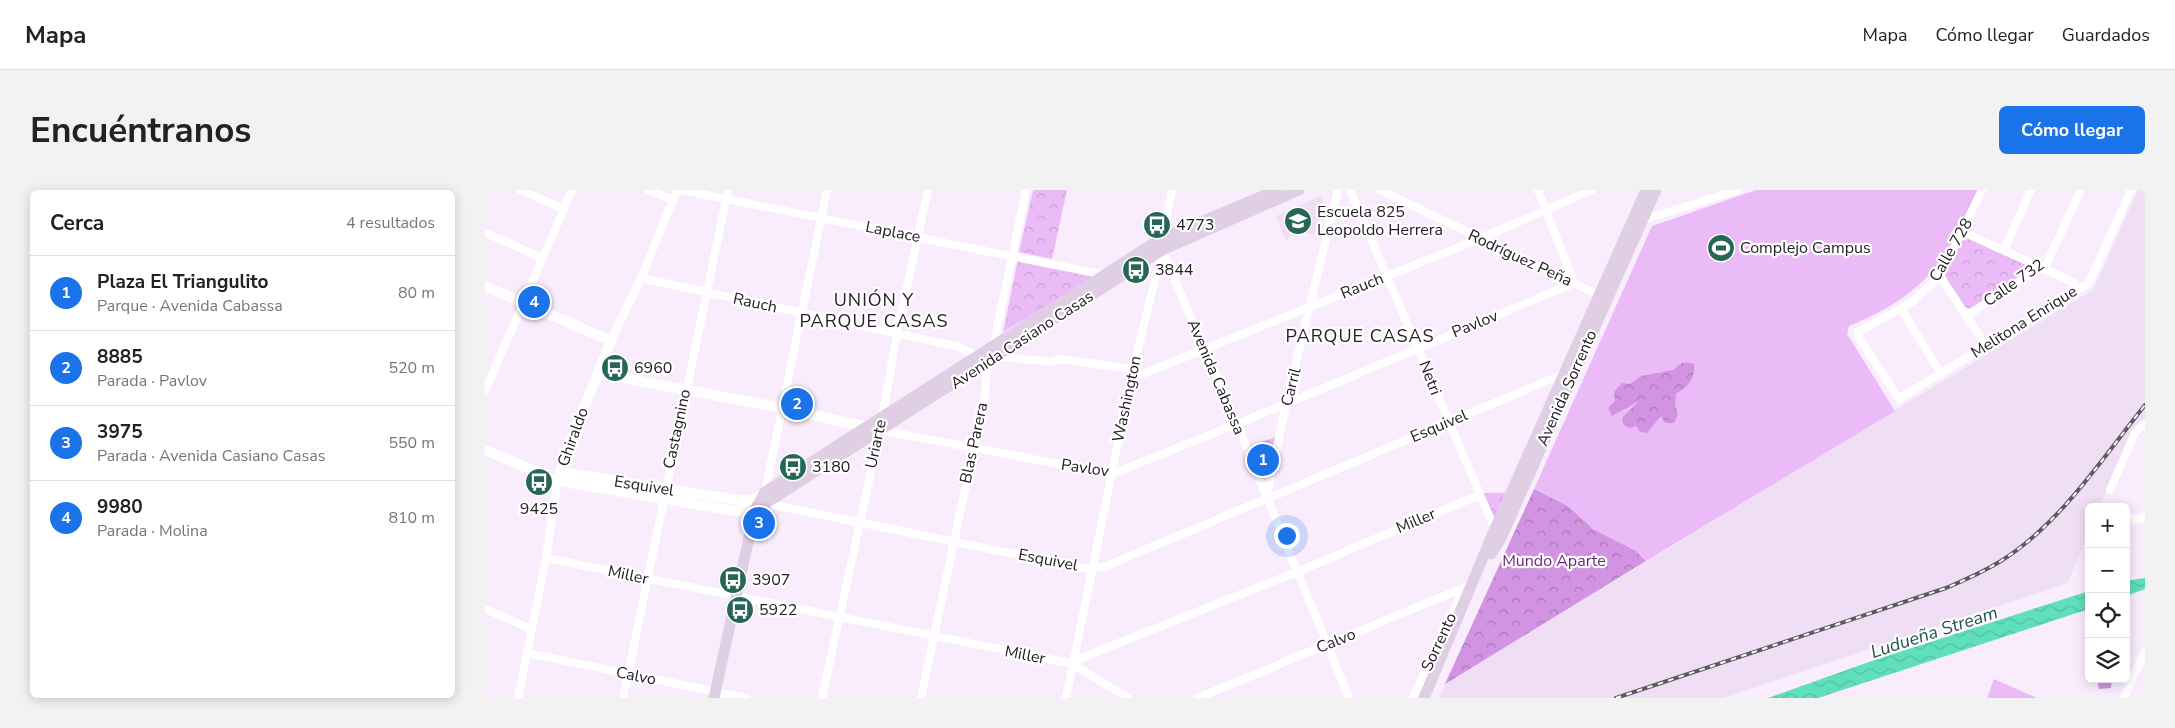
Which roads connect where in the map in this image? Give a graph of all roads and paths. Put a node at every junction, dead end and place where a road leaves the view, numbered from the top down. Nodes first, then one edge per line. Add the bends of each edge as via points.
1 (520, 190) edge
2 (572, 190) edge
3 (648, 190) edge
4 (677, 190) edge
5 (681, 190) edge
6 (727, 190) edge
7 (827, 190) edge
8 (928, 190) edge
9 (1026, 190) edge
10 (1172, 190) edge
11 (1277, 190) edge
12 (1299, 190) edge
13 (1338, 190) edge
14 (1350, 190) edge
15 (1380, 190) edge
16 (1538, 190) edge
17 (1592, 190) edge
18 (1646, 190) edge
19 (1656, 190) edge
20 (1738, 190) edge
21 (1982, 190) edge
22 (2031, 190) edge
23 (2081, 190) edge
24 (2131, 190) edge
25 (726, 199) junction
26 (673, 200) junction
27 (564, 209) junction
28 (1547, 210) junction
29 (821, 218) junction
30 (1637, 220) junction
31 (1963, 232) junction
32 (485, 233) edge
33 (918, 237) junction
34 (1479, 239) junction
35 (1162, 244) junction
36 (2004, 250) junction
37 (1012, 256) junction
38 (543, 258) junction
39 (2043, 267) junction
40 (1105, 275) junction
41 (1386, 276) junction
42 (1939, 276) junction
43 (641, 278) junction
44 (1575, 283) junction
45 (485, 286) edge
46 (2079, 289) junction
47 (707, 293) junction
48 (1603, 297) junction
49 (523, 303) junction
50 (1311, 306) junction
51 (1901, 309) junction
52 (801, 313) junction
53 (1966, 316) junction
54 (897, 333) junction
55 (611, 341) junction
56 (1986, 346) junction
57 (1418, 347) junction
58 (1205, 349) junction
59 (988, 356) junction
60 (1133, 369) junction
61 (598, 373) junction
62 (1569, 374) junction
63 (1941, 374) junction
64 (1131, 379) junction
65 (685, 390) junction
66 (485, 391) edge
67 (1899, 399) joint
68 (1286, 404) junction
69 (781, 408) junction
70 (881, 418) junction
71 (1447, 422) junction
72 (2145, 422) edge
73 (1237, 424) junction
74 (867, 427) junction
75 (880, 430) junction
76 (973, 448) junction
77 (485, 450) edge
78 (1112, 474) junction
79 (559, 477) junction
80 (2110, 490) dead end
81 (664, 494) junction
82 (1479, 495) junction
83 (767, 497) junction
84 (1267, 498) junction
85 (755, 510) junction
86 (2130, 517) edge
87 (2145, 517) edge
88 (859, 522) junction
89 (1497, 534) junction
90 (954, 541) junction
91 (546, 558) junction
92 (1092, 567) junction
93 (1297, 572) junction
94 (647, 580) junction
95 (1469, 585) junction
96 (737, 597) junction
97 (485, 609) edge
98 (839, 617) junction
99 (531, 629) junction
100 (934, 637) junction
101 (1328, 645) junction
102 (2145, 651) edge
103 (527, 653) junction
104 (1074, 662) junction
105 (627, 674) junction
106 (715, 695) edge
107 (518, 698) edge
108 (623, 698) edge
109 (746, 698) edge
110 (822, 698) edge
111 (921, 698) edge
112 (1066, 698) edge
113 (1128, 698) edge
114 (1197, 698) edge
115 (1349, 698) edge
116 (1413, 698) edge
117 (1424, 698) edge
118 (2124, 698) edge

1 - 27 street
2 - 27 street
3 - 26 street
4 - 26 street, Ghiraldo
5 - 25 street, Laplace
6 - 25 street, Castagnino
7 - 29 street
8 - 33 street, Uriarte
9 - 37 street, Blas Parera
10 - 35 street, Washington
11 - 35 main road, Avenida Casiano Casas
12 - 35 main road, Avenida Casiano Casas
13 - 50 street, Carril
14 - 41 street, Netri
15 - 34 street, Rodríguez Peña
16 - 28 street
17 - 28 street, Rauch
18 - 30 main road, Avenida Sorrento
19 - 30 main road, Avenida Sorrento
20 - 30 street
21 - 31 street, Calle 728
22 - 36 street
23 - 39 street, Calle 732
24 - 46 street, Melitona Enrique via 2089,283
25 - 29 street, Laplace
25 - 47 street, Castagnino
26 - 43 street, Ghiraldo
27 - 38 street
28 - 34 street, Rauch
28 - 44 street
29 - 33 street, Laplace
29 - 52 street
30 - 48 main road, Avenida Sorrento
31 - 36 street
31 - 42 street, Calle 728
32 - 38 street
33 - 37 street, Laplace
33 - 54 street, Uriarte
34 - 41 street, Rauch
34 - 44 street, Rodríguez Peña
35 - 40 main road, Avenida Casiano Casas
35 - 58 street, Avenida Cabassa
35 - 59 main road, Avenida Casiano Casas
35 - 60 street, Washington
36 - 39 street
37 - 40 street, Laplace
37 - 59 street, Blas Parera
38 - 49 street
39 - 46 street via 2073,282
39 - 53 street, Calle 732
40 - 59 main road, Avenida Casiano Casas
41 - 50 street, Rauch
41 - 57 street, Netri
42 - 51 street, Calle 728 via 1925,292
42 - 53 street
43 - 47 street, Rauch
43 - 55 street, Ghiraldo
44 - 48 street, Rodríguez Peña
44 - 57 street, Pavlov
45 - 49 street
46 - 56 street, Melitona Enrique
47 - 52 street, Rauch
47 - 65 street, Castagnino
48 - 62 main road, Avenida Sorrento
49 - 55 street
49 - 66 street
50 - 58 street, Rauch
50 - 68 street, Carril
51 - 63 street
51 - 67 street, Calle 728 via 1859,332 1859,338
52 - 54 street, Rauch
52 - 69 street
53 - 56 street
54 - 59 street, Rauch
54 - 70 street, Uriarte
55 - 61 street, Ghiraldo
56 - 63 street, Melitona Enrique
57 - 68 street, Pavlov
57 - 71 street, Netri
58 - 64 street, Rauch
58 - 73 street, Avenida Cabassa
59 - 60 street, Rauch via 1052,362 1059,359
59 - 70 main road, Avenida Casiano Casas
59 - 75 main road, Avenida Casiano Casas
59 - 76 street, Blas Parera via 985,394
60 - 64 street, Washington
61 - 65 street, Pavlov
61 - 79 street, Ghiraldo
62 - 71 street, Esquivel
62 - 89 main road, Avenida Sorrento
63 - 67 street, Melitona Enrique
64 - 78 street, Washington
65 - 69 street, Pavlov
65 - 81 street, Castagnino
68 - 73 street, Pavlov
68 - 84 street, Carril
69 - 74 street, Pavlov
69 - 83 street
70 - 74 main road, Avenida Casiano Casas
70 - 75 street, Uriarte
71 - 82 street, Netri
71 - 84 street, Esquivel
72 - 80 street via 2135,433
73 - 78 street, Pavlov
73 - 84 street, Avenida Cabassa
74 - 75 street, Pavlov
74 - 83 main road, Avenida Casiano Casas
75 - 76 street, Pavlov
75 - 83 main road, Avenida Casiano Casas
75 - 88 street, Uriarte
76 - 78 street, Pavlov
76 - 90 street, Blas Parera
77 - 79 street, Esquivel
78 - 92 street, Washington
79 - 81 street, Esquivel
79 - 91 street, Ghiraldo
81 - 83 street, Esquivel via 744,501
81 - 85 street, Esquivel via 736,511
81 - 94 street, Castagnino
82 - 89 street, Netri
82 - 93 street, Miller
83 - 85 main road, Avenida Casiano Casas
83 - 88 street, Esquivel via 774,505
84 - 92 street, Esquivel via 1104,567
84 - 93 street, Avenida Cabassa
85 - 96 main road
86 - 87 street via 2135,520
88 - 90 street, Esquivel
88 - 98 street, Uriarte
89 - 95 main road, Avenida Sorrento
90 - 92 street, Esquivel via 1082,568
90 - 100 street, Blas Parera
91 - 94 street, Miller
91 - 99 street, Ghiraldo
92 - 104 street, Washington
93 - 101 street, Avenida Cabassa
93 - 104 street, Miller
94 - 96 street, Miller
94 - 105 street, Castagnino
95 - 101 street, Calvo
95 - 116 street, Sorrento
95 - 117 main road, Avenida Sorrento
96 - 98 street, Miller
96 - 106 main road
97 - 99 street
98 - 100 street, Miller
98 - 110 street, Uriarte
99 - 103 street, Ghiraldo
100 - 104 street, Miller
100 - 111 street, Blas Parera
101 - 114 street, Calvo
101 - 115 street, Avenida Cabassa
102 - 118 street
103 - 105 street, Calvo
103 - 107 street, Ghiraldo
104 - 112 street, Washington
104 - 113 street
105 - 106 street, Calvo
105 - 108 street, Castagnino
106 - 109 street, Calvo

